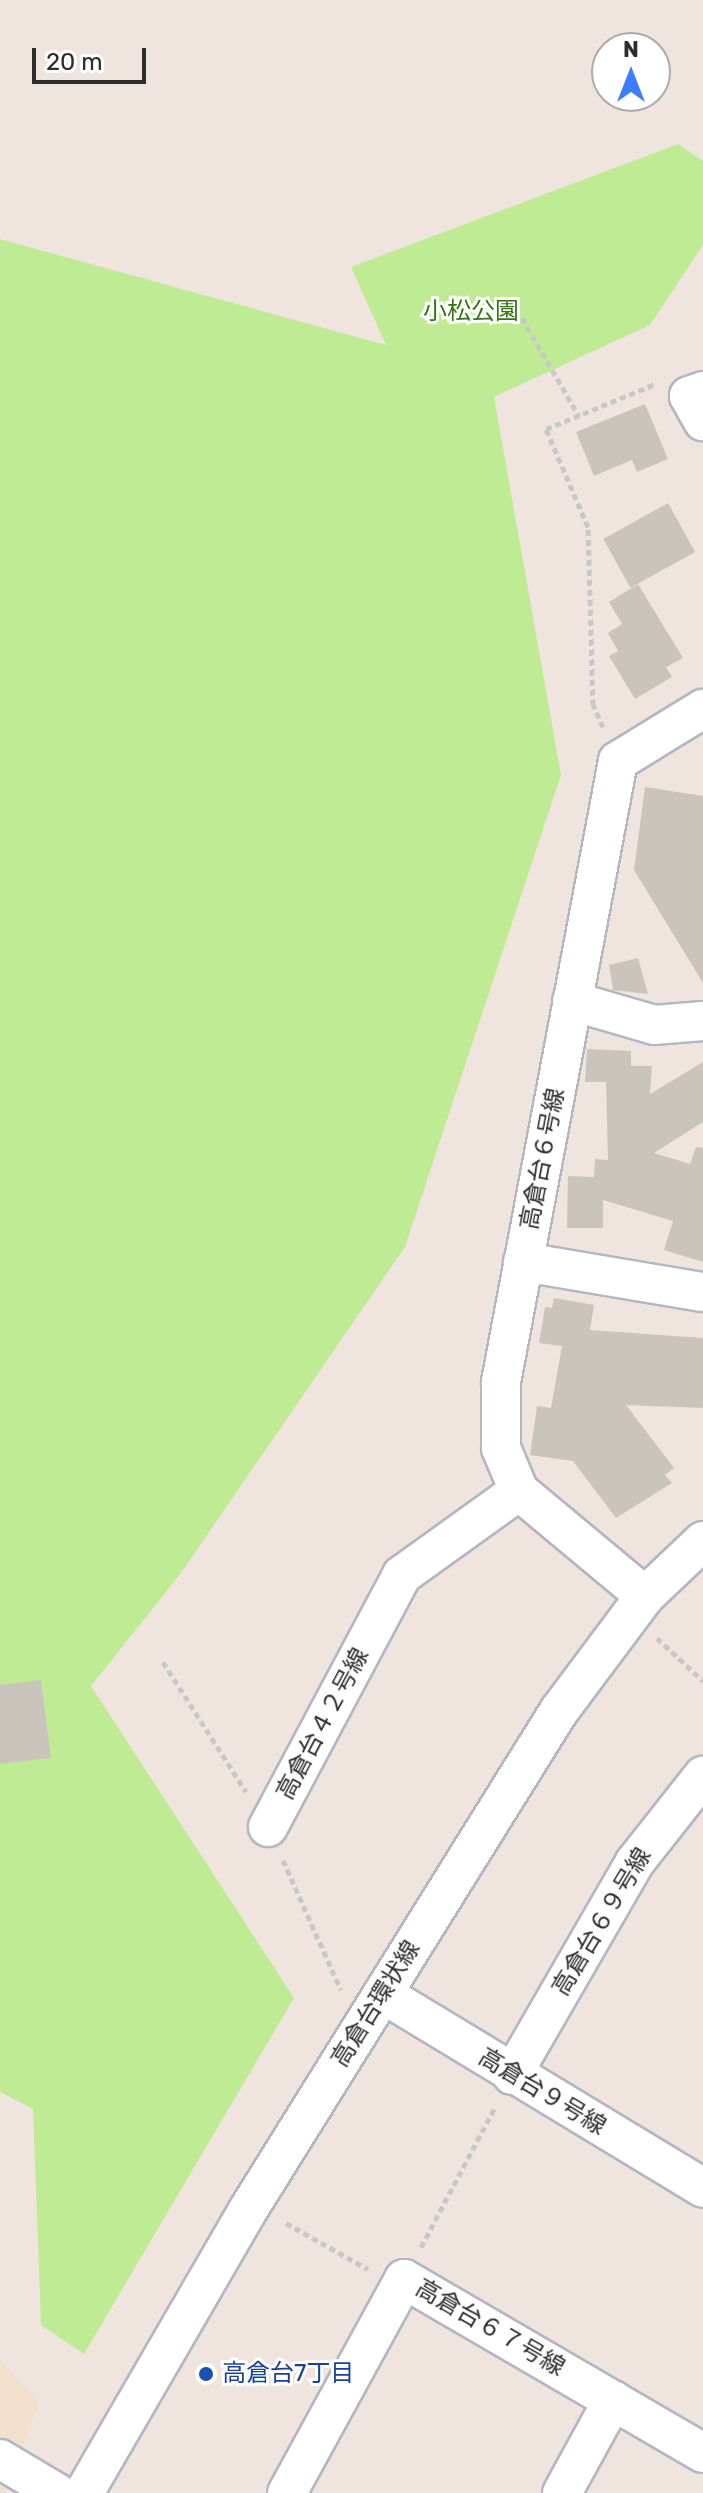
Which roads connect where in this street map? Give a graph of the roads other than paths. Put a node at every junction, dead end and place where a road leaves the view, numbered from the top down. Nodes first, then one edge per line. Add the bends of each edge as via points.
1 (703, 391) edge
2 (703, 421) edge
3 (703, 709) edge
4 (572, 1001) junction
5 (703, 1021) edge
6 (523, 1262) junction
7 (703, 1292) edge
8 (519, 1491) junction
9 (703, 1541) edge
10 (645, 1596) junction
11 (703, 1776) edge
12 (268, 1827) road end
13 (383, 1994) junction
14 (512, 2075) junction
15 (703, 2188) edge
16 (613, 2400) junction
17 (703, 2453) edge
18 (0, 2459) edge
19 (57, 2493) edge
20 (84, 2493) edge
21 (287, 2493) edge
22 (562, 2493) edge

1 - 2 street via 689,396
3 - 4 street, 高倉台６号線 via 618,761
4 - 5 street via 654,1025
4 - 6 street, 高倉台６号線
6 - 7 street
6 - 8 street, 高倉台６号線 via 501,1382 501,1448
8 - 10 street, 高倉台６号線
8 - 12 street, 高倉台４２号線 via 402,1575
9 - 10 street, 高倉台環状線
10 - 13 street, 高倉台環状線 via 559,1711
11 - 14 street, 高倉台６９号線 via 635,1862
13 - 14 street, 高倉台９号線
13 - 20 street, 高倉台環状線
14 - 15 street, 高倉台９号線
16 - 17 street, 高倉台６７号線
16 - 21 street, 高倉台６７号線 via 402,2283
16 - 22 street
18 - 19 street

